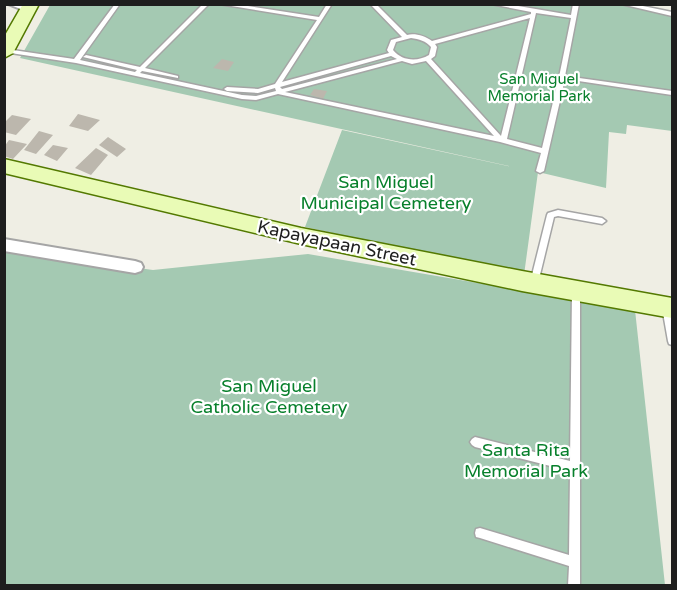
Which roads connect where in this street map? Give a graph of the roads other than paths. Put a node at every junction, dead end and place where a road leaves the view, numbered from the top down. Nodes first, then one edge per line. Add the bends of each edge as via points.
1 (118, 4) edge
2 (207, 4) edge
3 (330, 4) edge
4 (372, 4) edge
5 (493, 4) edge
6 (576, 4) edge
7 (623, 4) edge
8 (224, 5) edge
9 (24, 6) edge
10 (534, 13) junction
11 (672, 14) edge
12 (573, 17) junction
13 (320, 20) junction
14 (405, 37) junction
15 (432, 43) junction
16 (6, 50) edge
17 (392, 54) junction
18 (78, 58) junction
19 (428, 59) junction
20 (401, 60) junction
21 (138, 72) junction
22 (562, 76) junction
23 (278, 90) junction
24 (672, 93) edge
25 (502, 140) junction
26 (543, 151) junction
27 (4, 166) edge
28 (540, 171) dead end
29 (602, 221) dead end
30 (4, 244) edge
31 (135, 267) dead end
32 (534, 283) junction
33 (576, 290) junction
34 (669, 307) edge
35 (672, 341) edge
36 (475, 442) dead end
37 (575, 467) junction
38 (480, 533) dead end
39 (574, 562) junction
40 (574, 585) edge

1 - 18 lane
2 - 21 lane
3 - 13 lane
4 - 14 lane
5 - 10 lane
6 - 12 lane
7 - 11 lane
8 - 13 lane
9 - 16 street
10 - 12 lane
10 - 15 lane
10 - 25 lane
12 - 22 lane
13 - 23 lane
14 - 15 lane
14 - 17 lane via 391,45
15 - 19 lane via 435,52
16 - 18 lane
17 - 20 lane
17 - 23 lane
18 - 21 lane
19 - 20 lane
19 - 25 lane
20 - 23 lane
21 - 23 lane via 242,98 256,98
22 - 24 lane
22 - 26 lane
23 - 25 lane
25 - 26 lane
26 - 28 lane
27 - 32 street, Kapayapaan Street via 301,236
29 - 32 lane via 551,215
30 - 31 street
32 - 33 street, Kapayapaan Street
33 - 34 street, Kapayapaan Street
33 - 37 lane
34 - 35 lane
36 - 37 lane
37 - 39 lane
38 - 39 lane
39 - 40 lane

